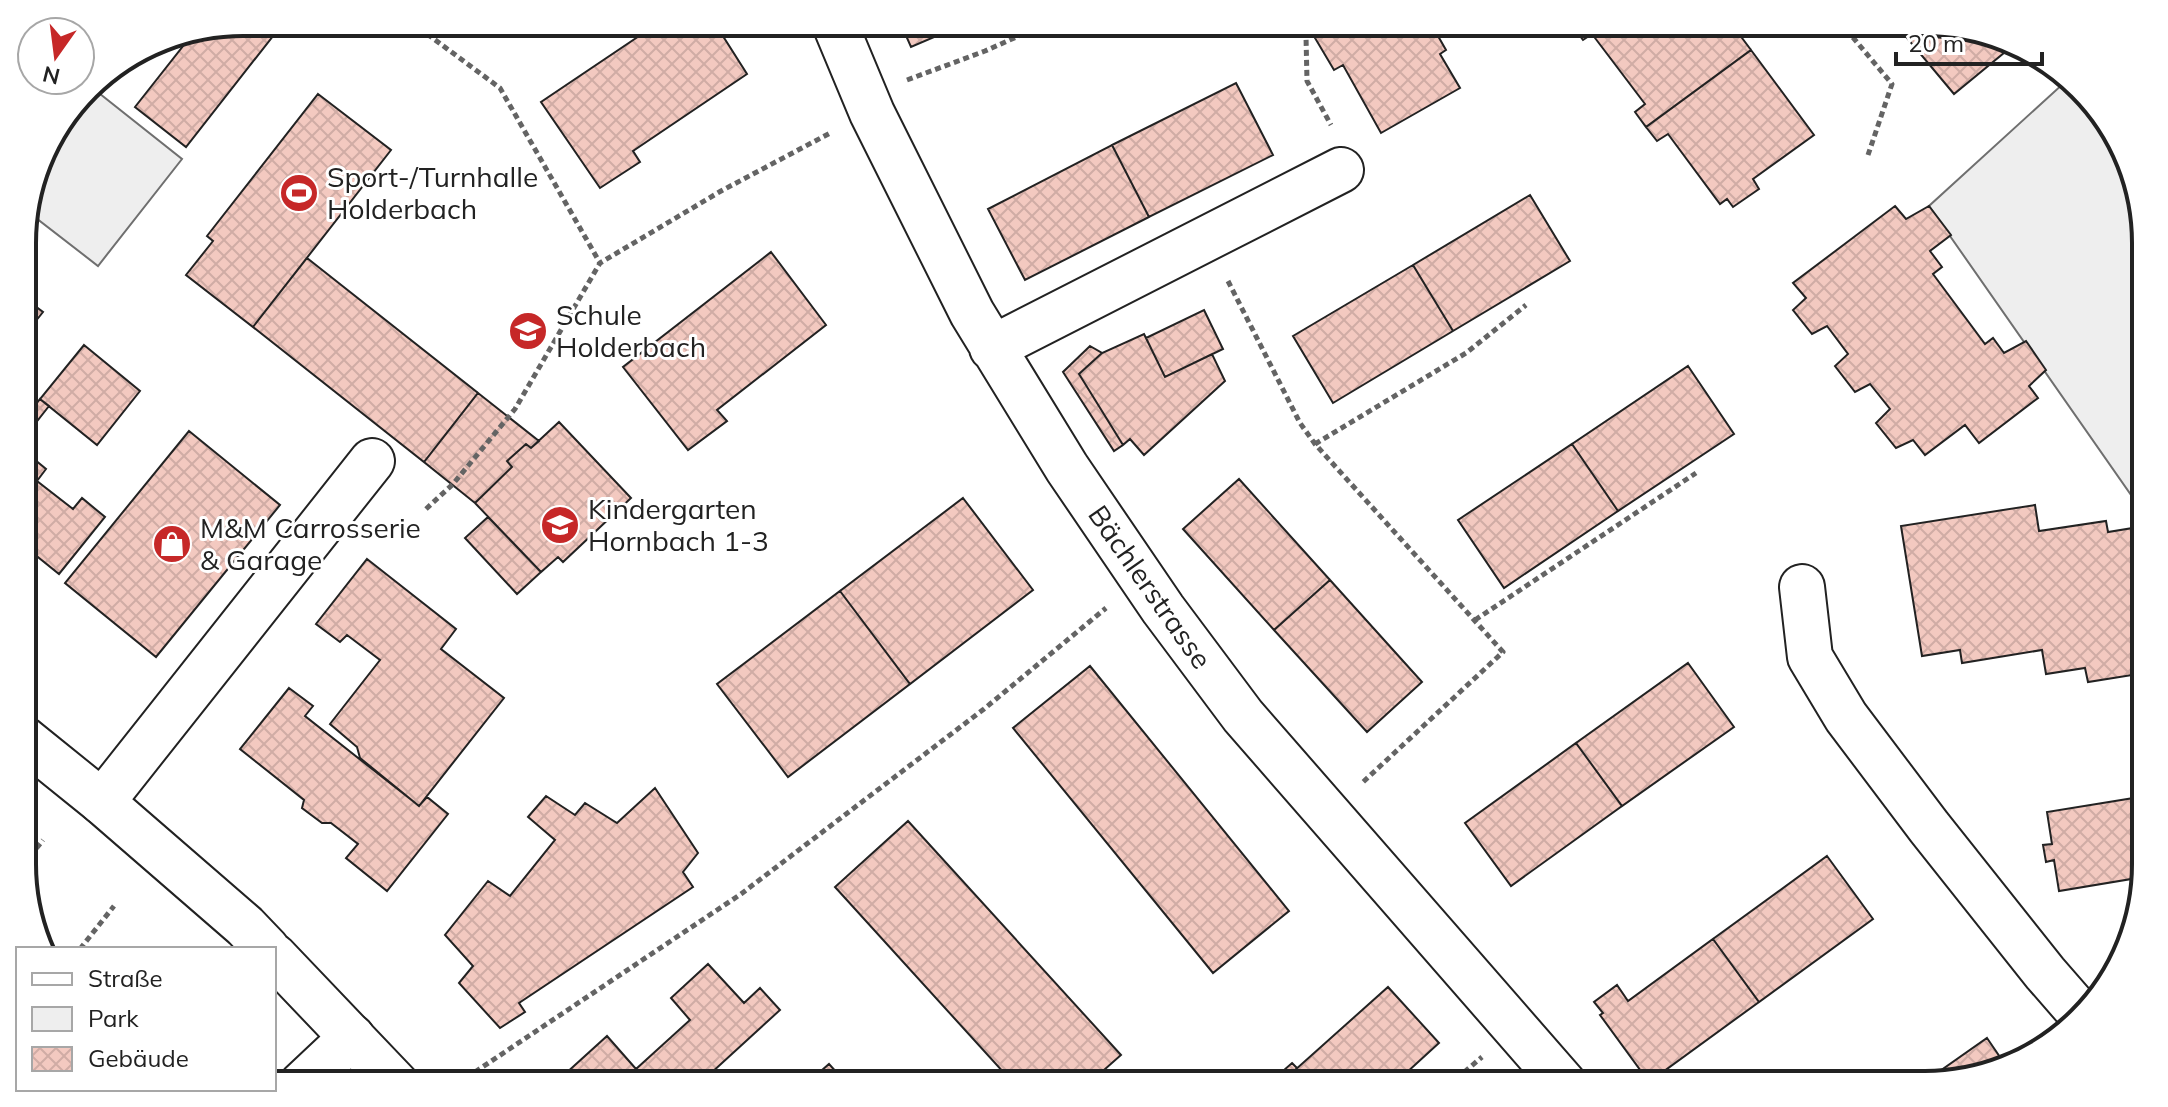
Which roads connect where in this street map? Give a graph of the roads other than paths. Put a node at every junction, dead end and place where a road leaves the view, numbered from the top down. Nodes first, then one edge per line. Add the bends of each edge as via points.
1 (840, 36) edge
2 (1336, 149) road end
3 (992, 348) junction
4 (372, 461) dead end
5 (1802, 587) dead end
6 (36, 749) edge
7 (102, 802) junction
8 (265, 947) edge
9 (276, 958) edge
10 (2074, 1007) edge
11 (352, 1037) junction
12 (316, 1071) edge
13 (384, 1071) edge
14 (1553, 1071) edge

1 - 3 street, Bächlerstrasse via 872,113
2 - 3 street
3 - 14 street, Bächlerstrasse via 1146,584 1243,716
4 - 7 street
5 - 10 street via 1810,657 1846,717
6 - 7 street
7 - 8 street
9 - 11 street
11 - 12 street
11 - 13 street

